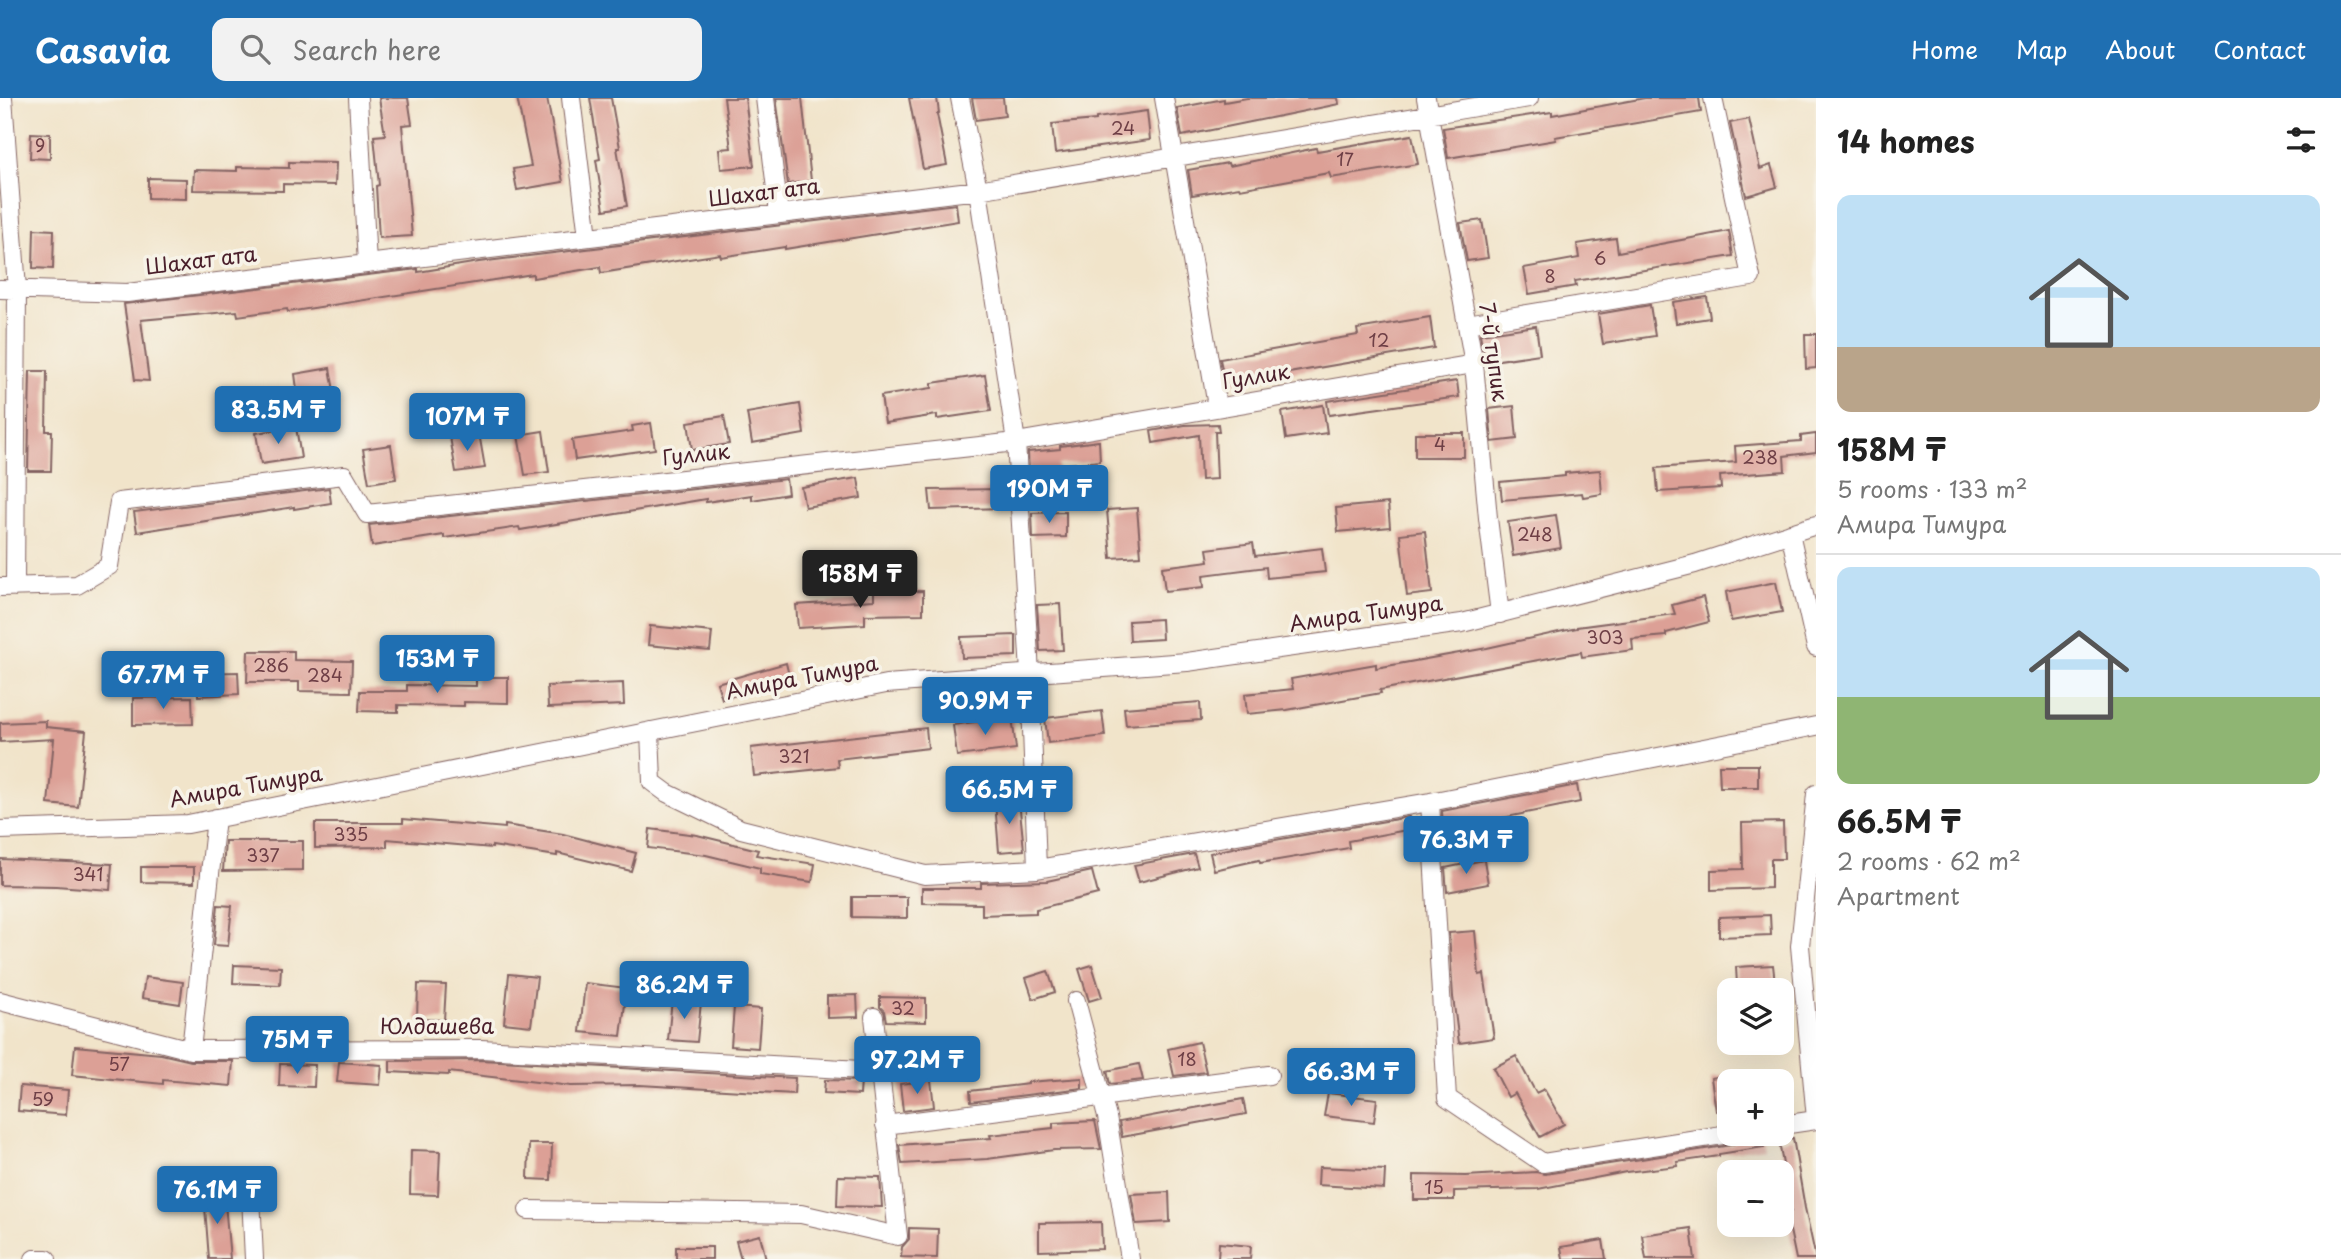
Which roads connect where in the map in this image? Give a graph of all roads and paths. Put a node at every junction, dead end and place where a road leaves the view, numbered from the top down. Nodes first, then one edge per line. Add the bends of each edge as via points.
1 (358, 98) edge
2 (571, 98) edge
3 (765, 98) edge
4 (960, 98) edge
5 (1164, 98) edge
6 (1529, 98) edge
7 (1713, 98) edge
8 (2, 104) edge
9 (1427, 106) edge
10 (1174, 157) junction
11 (978, 190) junction
12 (779, 214) junction
13 (588, 237) junction
14 (368, 264) junction
15 (8, 289) edge
16 (1467, 324) junction
17 (1474, 364) junction
18 (1217, 406) junction
19 (1016, 442) junction
20 (1816, 525) edge
21 (1790, 533) junction
22 (8, 587) edge
23 (1500, 614) junction
24 (1816, 647) edge
25 (1030, 673) junction
26 (1816, 726) edge
27 (650, 731) junction
28 (1816, 794) edge
29 (1430, 802) junction
30 (216, 818) junction
31 (0, 830) edge
32 (1037, 869) junction
33 (0, 1001) edge
34 (1076, 1001) dead end
35 (874, 1017) dead end
36 (191, 1050) junction
37 (879, 1071) junction
38 (1269, 1075) dead end
39 (1102, 1097) junction
40 (1816, 1120) edge
41 (1794, 1123) edge
42 (885, 1125) junction
43 (1717, 1136) edge
44 (251, 1195) dead end
45 (528, 1210) dead end
46 (34, 1259) edge
47 (47, 1259) edge
48 (254, 1259) edge
49 (1130, 1259) edge

1 - 14 street
2 - 13 street
3 - 12 street
4 - 11 street
5 - 10 street
6 - 9 street, Шахат ата
7 - 16 street via 1751,277
8 - 15 street
9 - 10 street, Шахат ата
9 - 16 street, 7-й тупик
10 - 11 street, Шахат ата
10 - 18 street
11 - 12 street, Шахат ата
11 - 19 street
12 - 13 street, Шахат ата
13 - 14 street, Шахат ата
14 - 15 street, Шахат ата via 127,293
15 - 22 street
16 - 17 street, 7-й тупик
17 - 18 street, Гуллик
17 - 23 street, 7-й тупик
18 - 19 street, Гуллик
19 - 22 street, Гуллик via 367,514 344,475 119,502 109,566 77,585
19 - 25 street
20 - 21 street, Амира Тимура
21 - 23 street, Амира Тимура via 1695,564
21 - 24 street
23 - 25 street, Амира Тимура via 1187,662
25 - 27 street, Амира Тимура via 886,684
25 - 32 street
26 - 29 street
27 - 30 street, Амира Тимура
27 - 32 street via 652,782 741,829 925,875
28 - 40 street via 1800,946
29 - 32 street
29 - 43 street via 1447,1098 1543,1163
30 - 31 street, Амира Тимура via 188,824
30 - 36 street
33 - 36 street, Юлдашева
34 - 39 street
35 - 37 street
36 - 37 street, Юлдашева via 481,1049
37 - 42 street
38 - 39 street
39 - 42 street
39 - 49 street
40 - 41 street
42 - 45 street via 898,1236 801,1214
44 - 48 street
46 - 47 street

